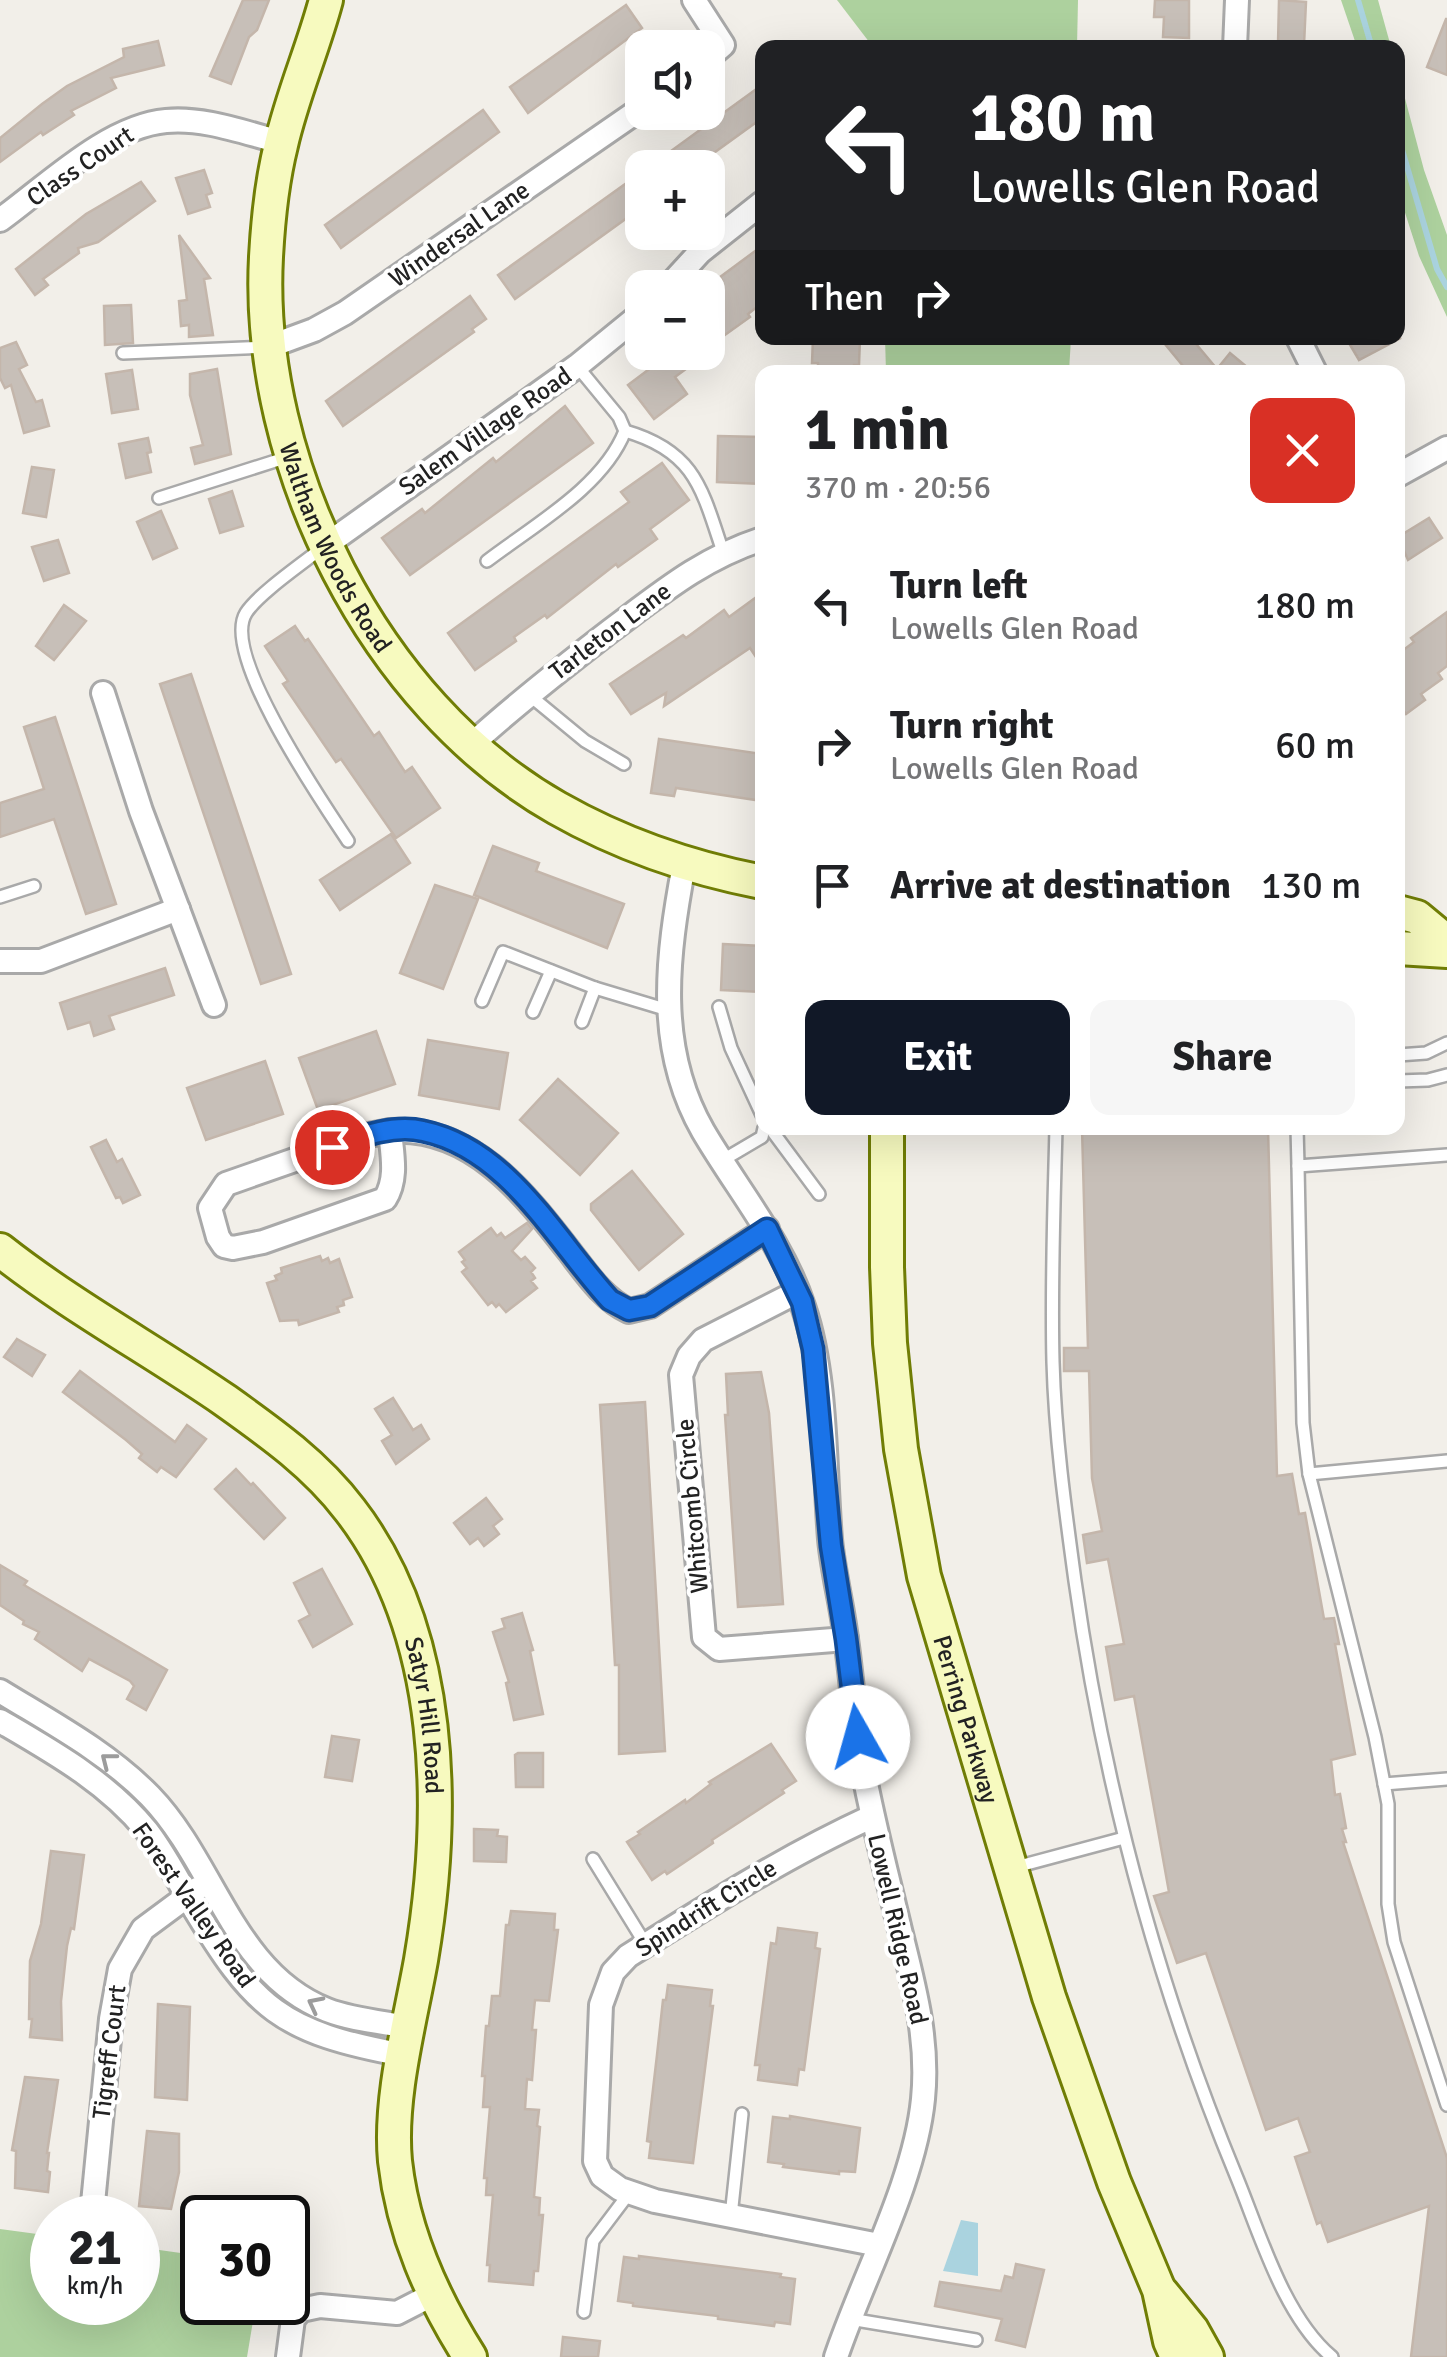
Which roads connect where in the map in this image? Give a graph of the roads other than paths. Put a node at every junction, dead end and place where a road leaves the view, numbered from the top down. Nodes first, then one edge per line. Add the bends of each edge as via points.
1 (326, 0) edge
2 (694, 0) edge
3 (1236, 0) edge
4 (713, 30) edge
5 (1235, 40) edge
6 (625, 120) edge
7 (281, 142) junction
8 (755, 209) edge
9 (0, 220) edge
10 (684, 270) edge
11 (625, 327) edge
12 (268, 347) junction
13 (123, 353) dead end
14 (577, 366) junction
15 (625, 432) junction
16 (1447, 448) edge
17 (290, 456) junction
18 (1405, 471) edge
19 (159, 498) dead end
20 (755, 541) edge
21 (326, 545) junction
22 (723, 552) junction
23 (487, 561) dead end
24 (103, 693) dead end
25 (528, 694) junction
26 (472, 745) junction
27 (624, 764) dead end
28 (348, 840) dead end
29 (684, 865) junction
30 (755, 880) edge
31 (34, 886) dead end
32 (0, 897) edge
33 (178, 908) junction
34 (1405, 914) edge
35 (1447, 942) edge
36 (1405, 948) edge
37 (1447, 951) edge
38 (0, 961) edge
39 (550, 971) junction
40 (595, 988) junction
41 (482, 1002) dead end
42 (214, 1005) dead end
43 (719, 1007) dead end
44 (668, 1010) junction
45 (533, 1012) dead end
46 (582, 1022) dead end
47 (1447, 1043) edge
48 (1405, 1054) edge
49 (1447, 1075) edge
50 (1405, 1081) edge
51 (755, 1100) edge
52 (390, 1131) junction
53 (763, 1135) edge
54 (773, 1135) edge
55 (888, 1135) edge
56 (1056, 1135) edge
57 (1297, 1135) edge
58 (1447, 1154) edge
59 (723, 1160) junction
60 (1298, 1166) junction
61 (819, 1194) dead end
62 (767, 1229) junction
63 (0, 1250) edge
64 (797, 1292) junction
65 (1447, 1461) edge
66 (1309, 1474) junction
67 (846, 1639) junction
68 (0, 1691) edge
69 (0, 1720) edge
70 (1447, 1778) edge
71 (1384, 1784) junction
72 (871, 1817) junction
73 (1124, 1838) junction
74 (593, 1859) dead end
75 (1010, 1869) junction
76 (209, 1882) junction
77 (187, 1896) junction
78 (646, 1945) junction
79 (407, 2041) junction
80 (1447, 2105) edge
81 (742, 2114) dead end
82 (630, 2192) junction
83 (94, 2195) edge
84 (731, 2216) junction
85 (879, 2245) junction
86 (1159, 2290) junction
87 (432, 2295) junction
88 (584, 2312) dead end
89 (850, 2319) junction
90 (976, 2340) dead end
91 (288, 2357) edge
92 (470, 2357) edge
93 (836, 2357) edge
94 (1177, 2357) edge
95 (1206, 2357) edge
96 (1332, 2357) edge

1 - 7 street, Waltham Woods Road
2 - 4 street
3 - 5 street
6 - 12 street, Windersal Lane via 345,313
7 - 9 street, Class Court via 170,120 138,126
7 - 12 street, Waltham Woods Road via 266,259
8 - 10 street
11 - 14 street, Salem Village Road
12 - 13 lane
12 - 17 street, Waltham Woods Road
14 - 15 lane
14 - 21 street, Salem Village Road
15 - 22 lane via 649,438 686,462
15 - 23 lane via 601,473
16 - 18 street
17 - 19 lane
17 - 21 street, Waltham Woods Road
20 - 22 street, Tarleton Lane
21 - 26 street, Waltham Woods Road via 386,647
21 - 28 lane via 251,608 241,636 274,721
22 - 25 street, Tarleton Lane
24 - 33 street
25 - 26 street, Tarleton Lane
25 - 27 lane via 585,742
26 - 29 street, Waltham Woods Road via 555,807
29 - 30 street, Waltham Woods Road
29 - 44 street, Lowell Ridge Road
31 - 32 lane
33 - 38 street via 41,961
33 - 42 street
34 - 35 street
36 - 37 street
39 - 40 lane
39 - 41 lane via 503,952
39 - 45 lane
40 - 44 lane
40 - 46 lane
43 - 51 lane
44 - 59 street, Lowell Ridge Road via 681,1079
47 - 48 lane
49 - 50 lane
52 - 52 street via 394,1175 385,1199 262,1242 234,1248 218,1238 210,1208 226,1184
52 - 62 street via 424,1131 488,1162 610,1300 629,1310 650,1306
53 - 59 lane
54 - 61 lane
55 - 75 street, Perring Parkway via 886,1267 901,1449 924,1576
56 - 73 lane via 1057,1432 1090,1686
57 - 60 lane
58 - 60 lane
59 - 62 street, Lowell Ridge Road
60 - 66 lane
62 - 64 street, Lowell Ridge Road
63 - 79 street, Satyr Hill Road via 280,1440 349,1508 383,1559 418,1662 433,1763 429,1897
64 - 67 street, Lowell Ridge Road via 818,1383
64 - 67 street, Whitcomb Circle via 703,1340 681,1375 704,1637 719,1649
65 - 66 lane
66 - 71 lane
67 - 72 street, Lowell Ridge Road
76 -> 68 street, Forest Valley Road via 177,1828 125,1773
69 - 77 street, Forest Valley Road via 103,1786 145,1828
70 - 71 lane
71 - 80 lane via 1394,1942
72 - 78 street, Spindrift Circle via 810,1845
72 - 85 street, Lowell Ridge Road via 926,2053 920,2123
73 - 75 lane
73 - 96 lane via 1212,2120 1294,2309
74 - 78 lane
75 - 86 street, Perring Parkway via 1077,2080
76 - 77 street, Tigreff Court
79 -> 76 street, Forest Valley Road via 292,1991 247,1946
77 - 79 street, Forest Valley Road via 244,1985 267,2005 322,2037
77 - 83 street, Tigreff Court via 143,1929 120,1969
78 - 82 street, Spindrift Circle via 613,1972 600,2005 595,2162 602,2176
79 - 87 street, Satyr Hill Road via 396,2163
81 - 84 lane
82 - 84 street, Spindrift Circle
82 - 88 lane via 593,2241
84 - 85 street, Spindrift Circle
85 - 89 street, Lowell Ridge Road
86 - 94 street, Perring Parkway
86 - 95 street, Perring Parkway
87 - 91 street via 397,2313 302,2310 293,2319
87 - 92 street, Satyr Hill Road
89 - 90 lane
89 - 93 street, Lowell Ridge Road

